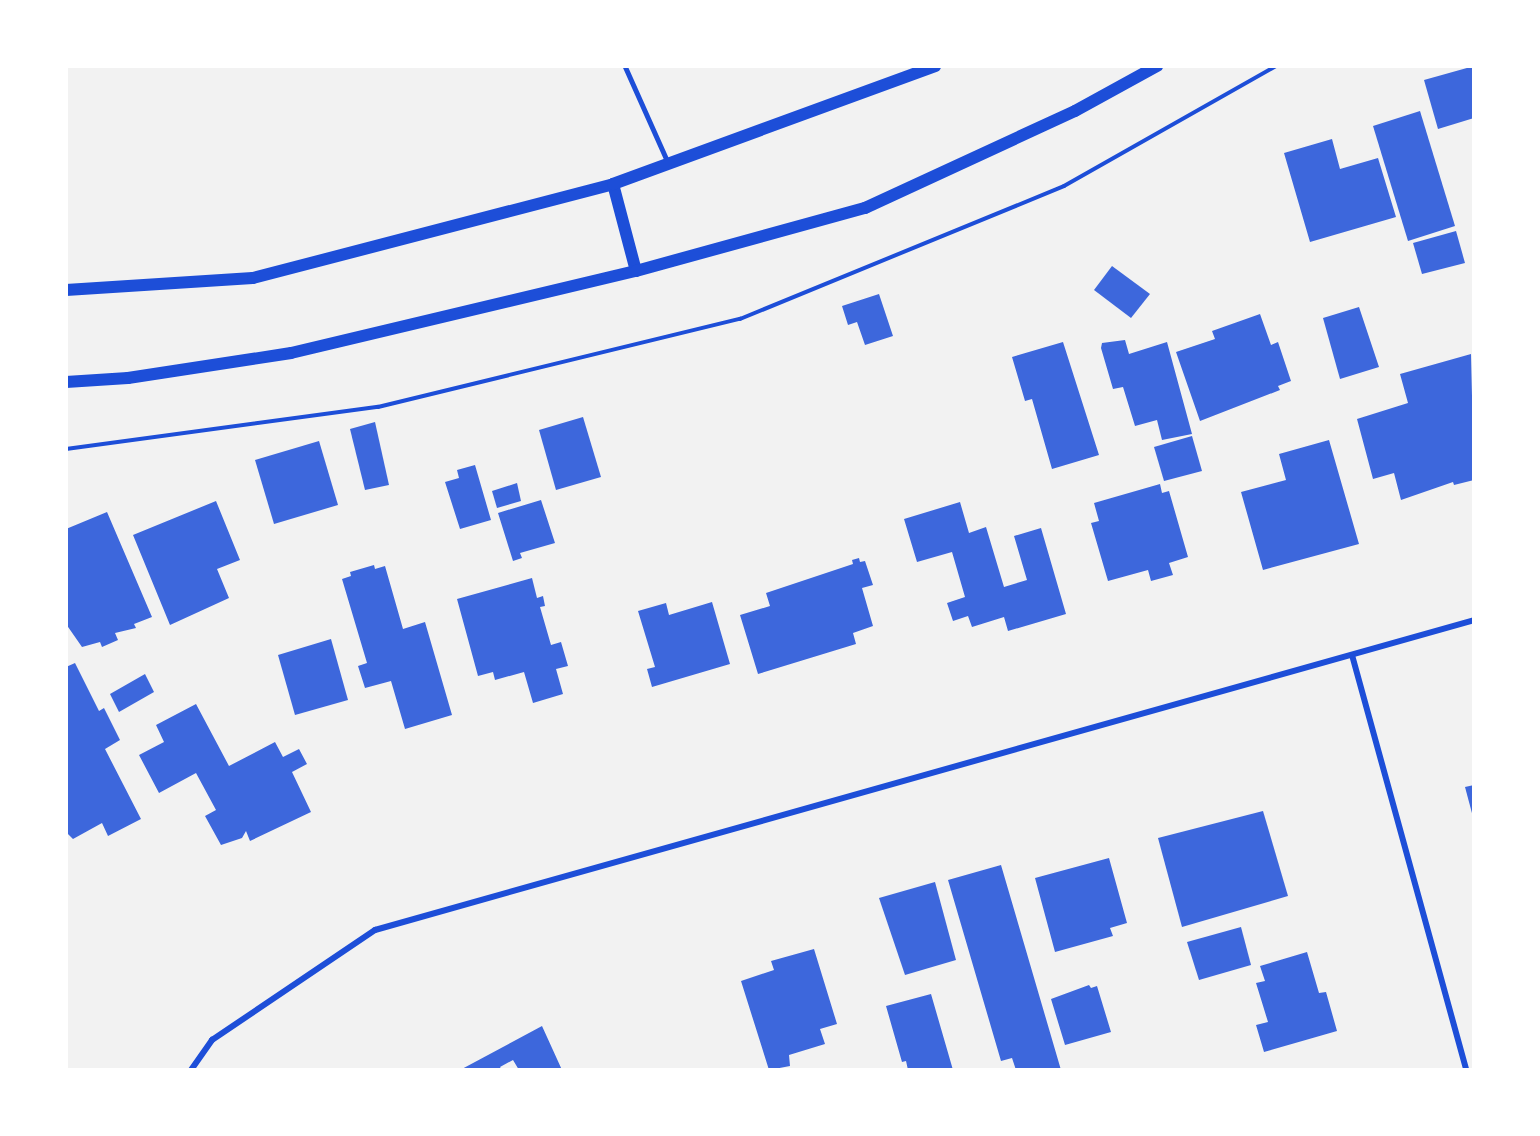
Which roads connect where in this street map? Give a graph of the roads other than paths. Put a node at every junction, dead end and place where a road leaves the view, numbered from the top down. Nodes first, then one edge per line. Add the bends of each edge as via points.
1 (624, 66) edge
2 (935, 66) edge
3 (1157, 66) edge
4 (668, 164) junction
5 (614, 184) junction
6 (636, 271) junction
7 (66, 290) edge
8 (66, 382) edge
9 (1474, 620) edge
10 (1352, 655) junction
11 (191, 1070) edge
12 (1466, 1070) edge

1 - 4 lane
2 - 4 main road
3 - 6 main road via 1075,111 865,208
4 - 5 main road
5 - 6 main road
5 - 7 main road via 253,278
6 - 8 main road via 291,353 128,378
9 - 10 street
10 - 11 street via 375,930 212,1040
10 - 12 street

